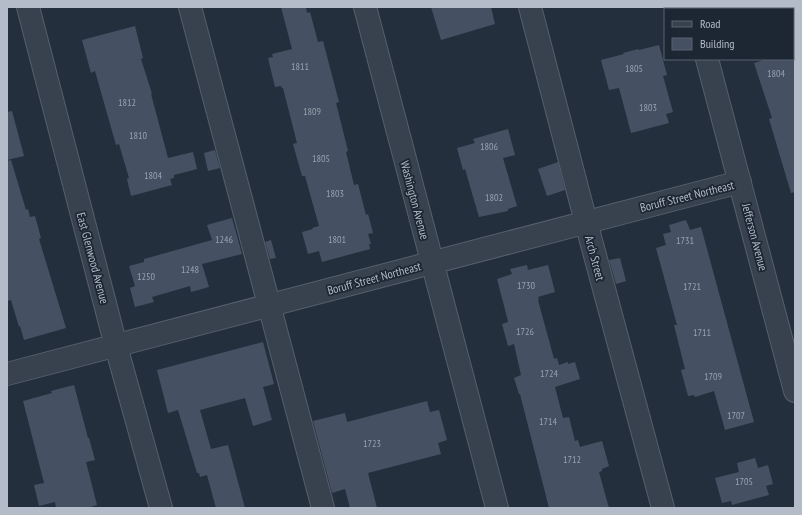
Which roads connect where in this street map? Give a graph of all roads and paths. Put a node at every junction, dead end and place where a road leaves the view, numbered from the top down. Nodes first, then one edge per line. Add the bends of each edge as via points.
1 (28, 7) edge
2 (190, 7) edge
3 (365, 7) edge
4 (530, 7) edge
5 (707, 60) edge
6 (740, 182) junction
7 (586, 222) junction
8 (432, 263) junction
9 (270, 305) junction
10 (116, 346) junction
11 (7, 374) edge
12 (795, 391) edge
13 (161, 508) edge
14 (323, 508) edge
15 (497, 508) edge
16 (663, 508) edge

1 - 10 street, East Glenwood Avenue
2 - 9 street
3 - 8 street, Washington Avenue
4 - 7 street, Arch Street
5 - 6 street, Jefferson Avenue
6 - 7 street, Boruff Street Northeast
6 - 12 street, Jefferson Avenue
7 - 8 street, Boruff Street Northeast
7 - 16 street, Arch Street
8 - 9 street, Boruff Street Northeast
8 - 15 street, Washington Avenue
9 - 10 street, Boruff Street Northeast
9 - 14 street
10 - 11 street, Boruff Street Northeast
10 - 13 street, East Glenwood Avenue

